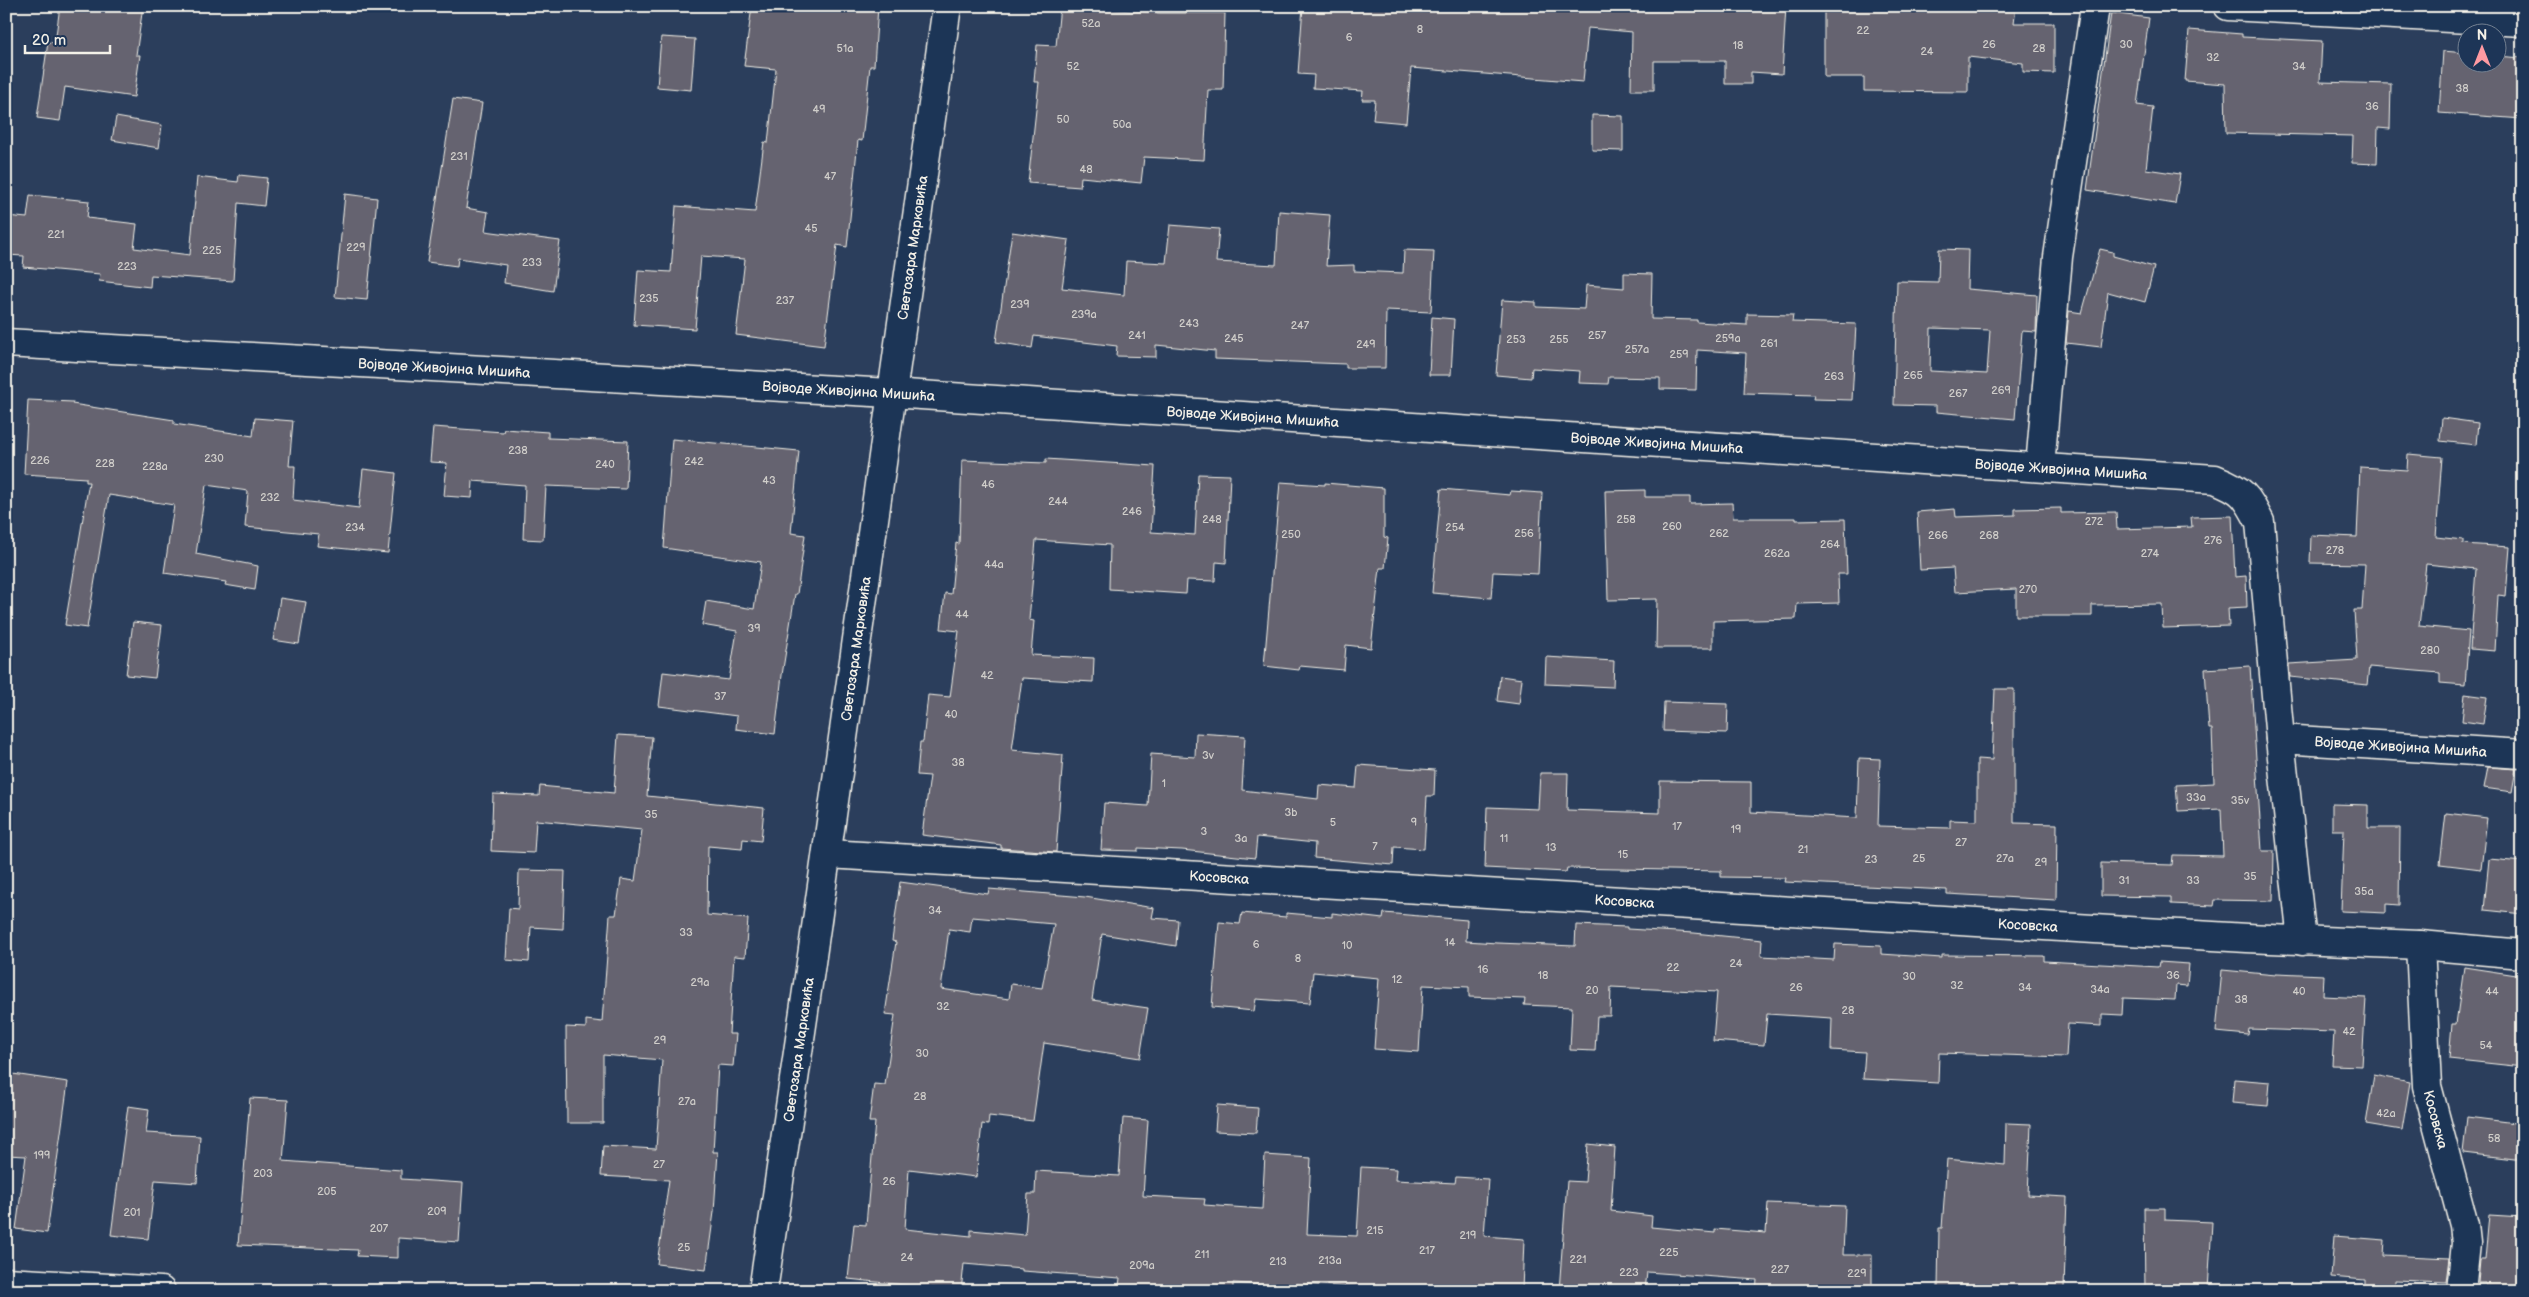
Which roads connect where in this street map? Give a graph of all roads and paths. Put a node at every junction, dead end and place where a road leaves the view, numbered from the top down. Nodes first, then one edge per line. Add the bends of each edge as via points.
1 (946, 6) edge
2 (2096, 6) edge
3 (2228, 6) edge
4 (2523, 22) edge
5 (6, 343) edge
6 (890, 393) junction
7 (2040, 467) junction
8 (2280, 739) junction
9 (2523, 754) edge
10 (828, 854) junction
11 (2302, 940) junction
12 (2420, 945) junction
13 (2523, 954) edge
14 (6, 1282) edge
15 (161, 1291) edge
16 (763, 1291) edge
17 (2461, 1291) edge

1 - 6 street, Светозара Марковића
2 - 7 street via 2058,257
3 - 4 street
5 - 6 street, Војводе Живојина Мишића
6 - 7 street, Војводе Живојина Мишића
6 - 10 street, Светозара Марковића
7 - 8 street, Војводе Живојина Мишића via 2214,479 2232,485 2247,496 2260,522
8 - 9 street, Војводе Живојина Мишића
8 - 11 street, Војводе Живојина Мишића
10 - 11 street, Косовска
10 - 16 street, Светозара Марковића
11 - 12 street, Косовска
12 - 13 street, Косовска
12 - 17 street, Косовска via 2427,1086 2464,1224 2466,1243
14 - 15 street

